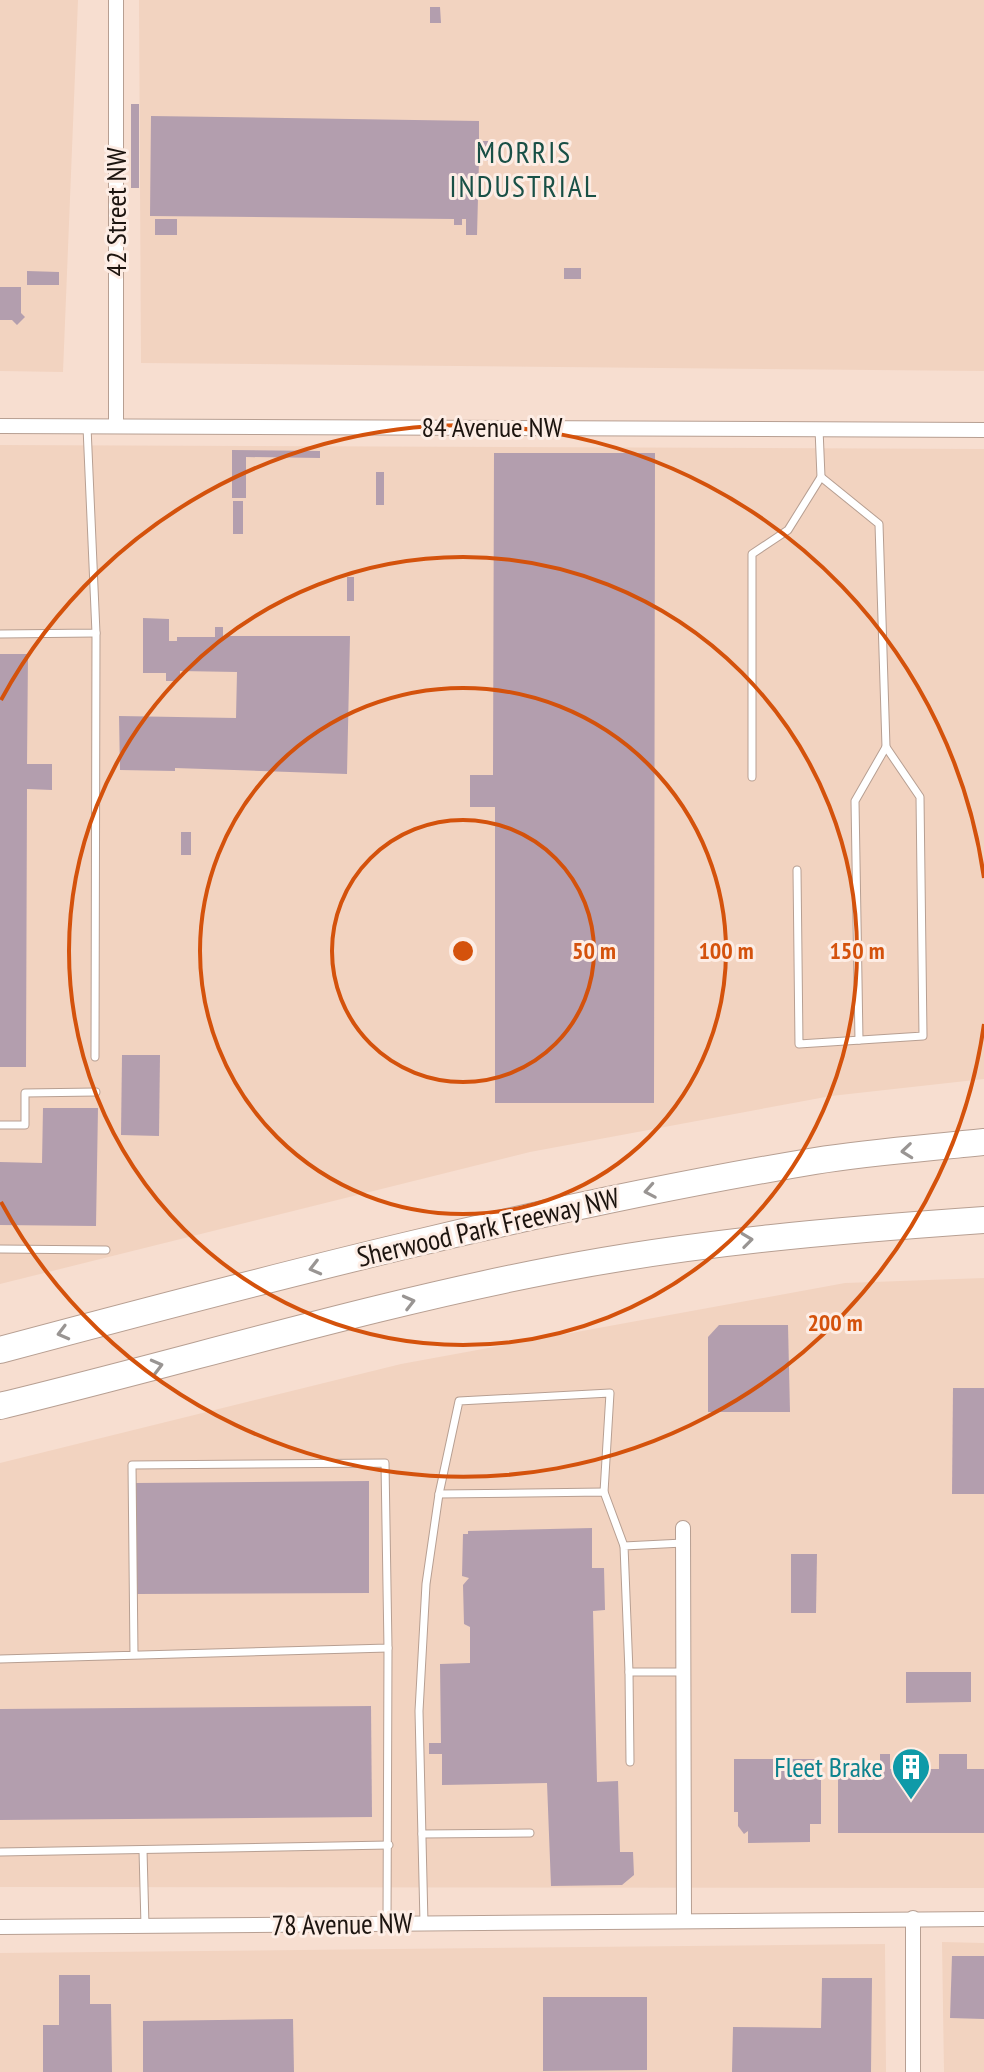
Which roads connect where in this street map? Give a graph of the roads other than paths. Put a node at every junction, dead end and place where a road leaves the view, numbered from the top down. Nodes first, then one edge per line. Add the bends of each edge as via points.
1 (116, 0) edge
2 (116, 424) junction
3 (87, 425) junction
4 (0, 426) edge
5 (819, 429) junction
6 (984, 430) edge
7 (821, 477) junction
8 (96, 633) junction
9 (0, 634) edge
10 (886, 747) junction
11 (752, 777) dead end
12 (797, 870) dead end
13 (859, 1040) junction
14 (95, 1057) dead end
15 (96, 1092) dead end
16 (0, 1125) edge
17 (984, 1142) edge
18 (984, 1220) edge
19 (0, 1249) edge
20 (106, 1250) dead end
21 (0, 1350) edge
22 (0, 1406) edge
23 (604, 1492) junction
24 (439, 1494) junction
25 (683, 1536) joint
26 (624, 1546) junction
27 (388, 1648) junction
28 (134, 1655) junction
29 (0, 1659) edge
30 (629, 1672) junction
31 (683, 1672) junction
32 (630, 1762) dead end
33 (530, 1833) dead end
34 (422, 1834) junction
35 (389, 1845) junction
36 (143, 1850) junction
37 (0, 1852) edge
38 (913, 1918) junction
39 (984, 1919) edge
40 (684, 1920) junction
41 (387, 1923) junction
42 (424, 1923) junction
43 (145, 1926) junction
44 (0, 1927) edge
45 (913, 2072) edge

1 - 2 street, 42 Street NW
2 - 3 street, 84 Avenue NW
2 - 5 street, 84 Avenue NW
3 - 4 street, 84 Avenue NW
3 - 8 lane
5 - 6 street, 84 Avenue NW
5 - 7 lane
7 - 10 lane via 879,524
7 - 11 lane via 788,530 752,554
8 - 9 lane
8 - 14 lane
10 - 13 lane via 855,801
10 - 13 lane via 920,797 923,1036
12 - 13 lane via 799,1044
15 - 16 lane via 25,1093 25,1125
17 -> 21 highway, Sherwood Park Freeway NW via 819,1161 629,1195 371,1254
22 -> 18 highway, Sherwood Park Freeway NW via 557,1269 790,1235
19 - 20 lane
23 - 24 lane
23 - 24 lane via 610,1393 459,1401
23 - 26 lane
24 - 34 lane via 426,1584 419,1711
25 - 26 lane
25 - 31 street
26 - 30 lane
27 - 28 lane
27 - 28 lane via 385,1463 132,1465
27 - 35 lane
28 - 29 lane
30 - 31 lane
30 - 32 lane
31 - 40 street
33 - 34 lane
34 - 42 lane
35 - 36 lane
35 - 41 lane
36 - 37 lane
36 - 43 lane
38 - 39 street, 78 Avenue NW
38 - 40 street, 78 Avenue NW
38 - 45 street
40 - 42 street, 78 Avenue NW
41 - 42 street, 78 Avenue NW
41 - 43 street, 78 Avenue NW
43 - 44 street, 78 Avenue NW

